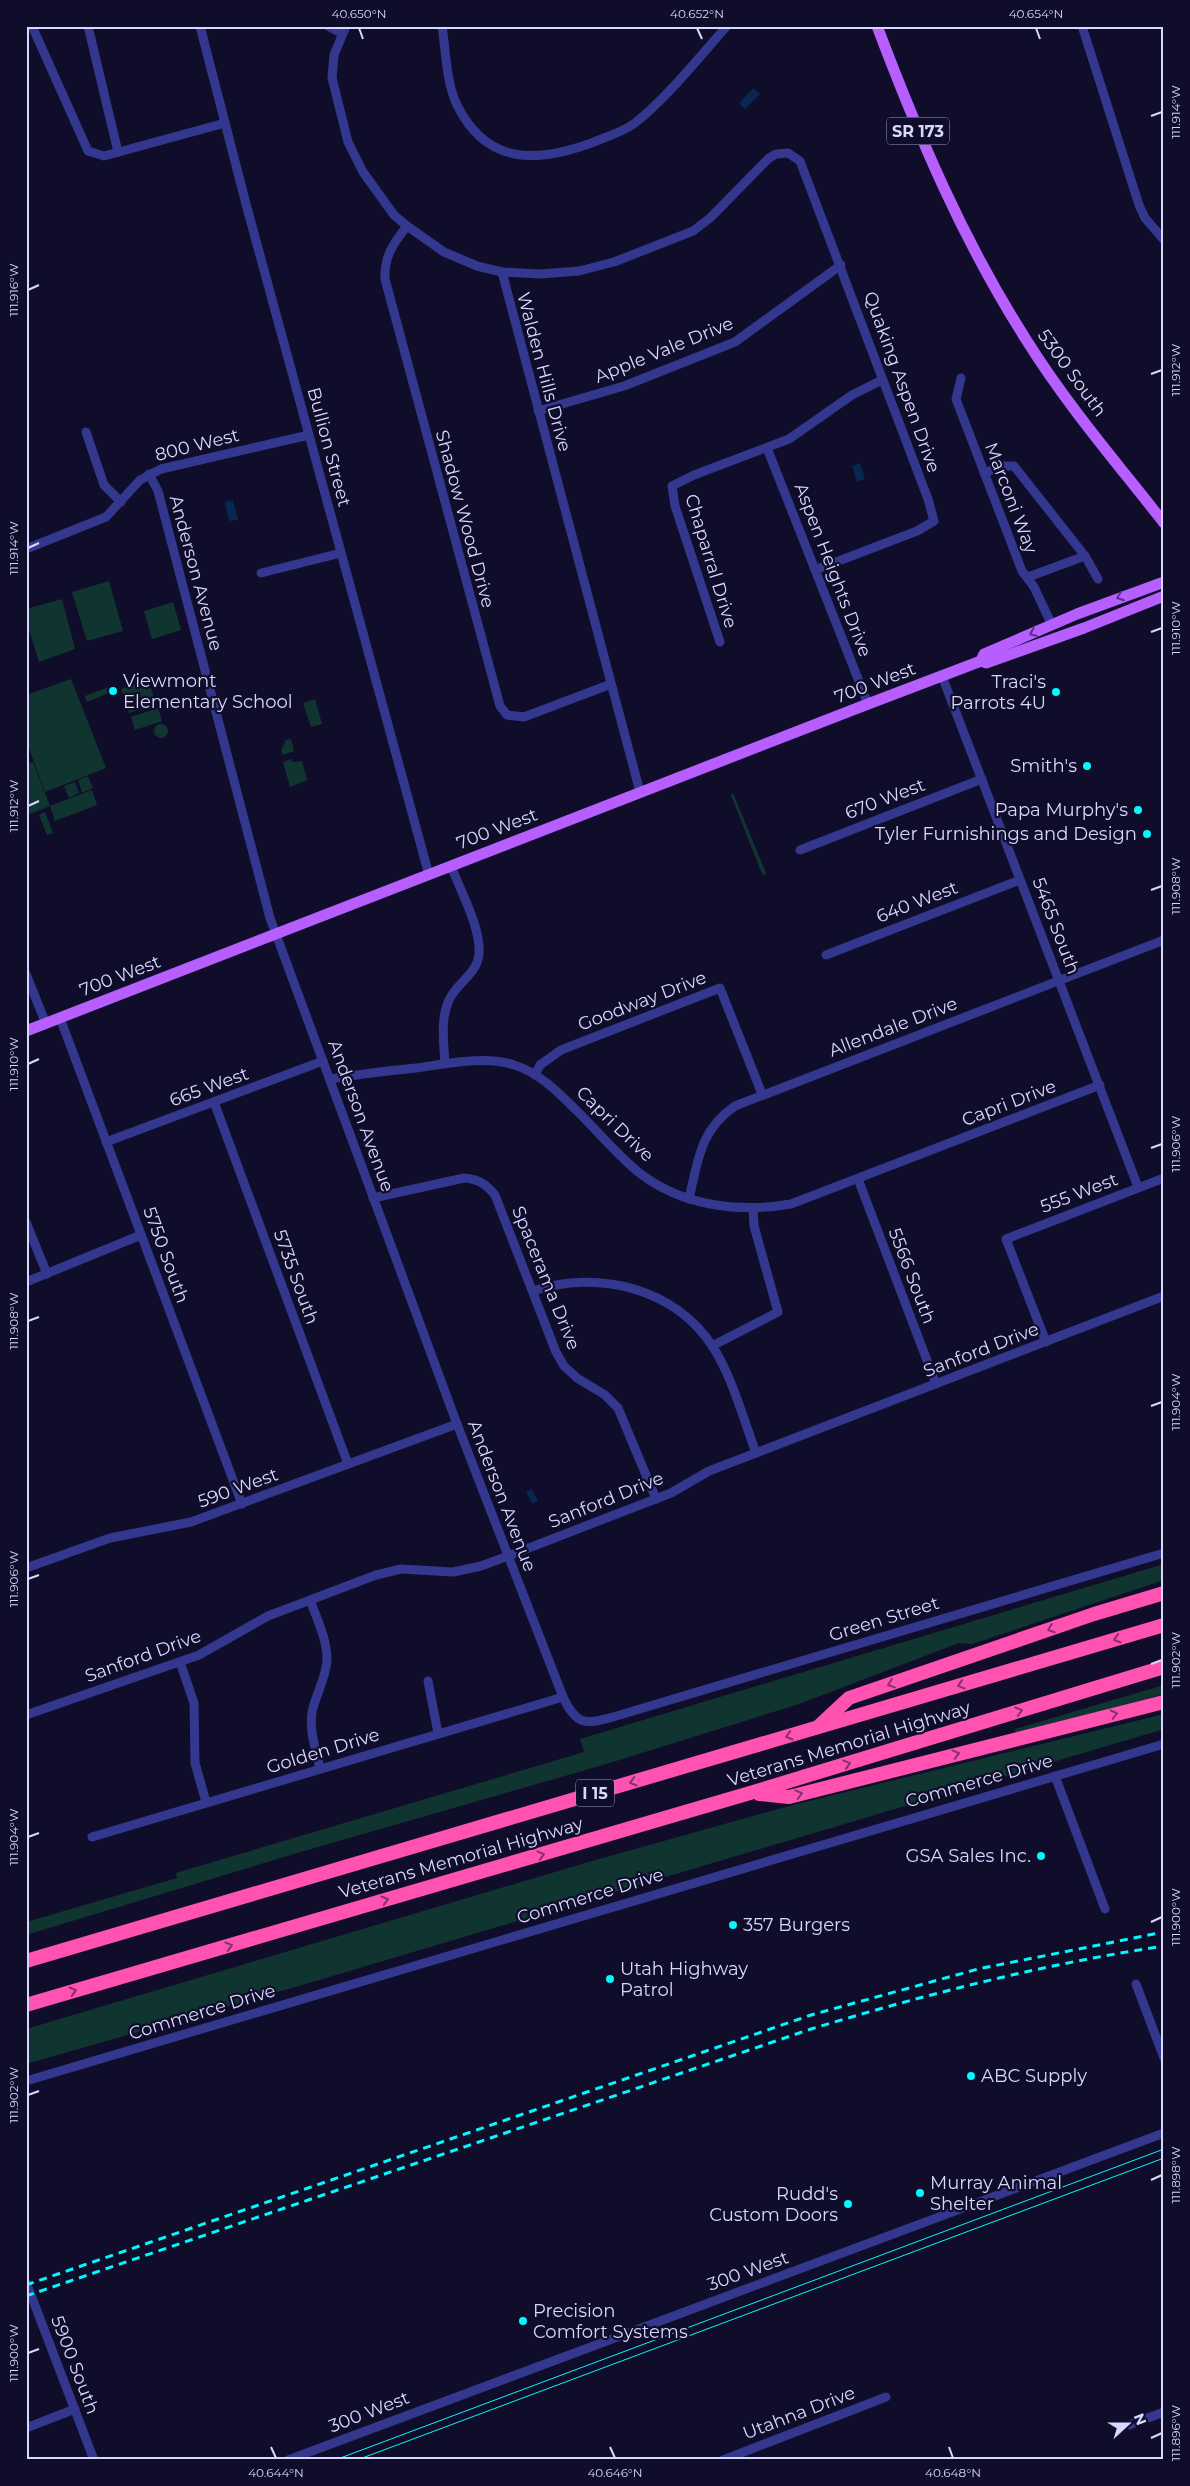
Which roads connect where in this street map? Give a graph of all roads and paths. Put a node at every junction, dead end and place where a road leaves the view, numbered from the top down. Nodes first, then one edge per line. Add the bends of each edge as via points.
1 (32, 26) edge
2 (88, 26) edge
3 (200, 26) edge
4 (328, 26) edge
5 (442, 26) edge
6 (727, 26) edge
7 (877, 26) edge
8 (1082, 26) edge
9 (344, 30) edge
10 (225, 123) junction
11 (118, 152) junction
12 (407, 226) junction
13 (1164, 240) edge
14 (841, 265) junction
15 (502, 272) junction
16 (961, 378) dead end
17 (882, 380) junction
18 (538, 410) junction
19 (86, 432) dead end
20 (309, 435) junction
21 (767, 448) junction
22 (984, 473) junction
23 (149, 474) junction
24 (121, 502) junction
25 (1164, 523) edge
26 (26, 549) edge
27 (341, 553) junction
28 (1085, 556) junction
29 (815, 570) junction
30 (261, 573) dead end
31 (1028, 577) junction
32 (1098, 579) dead end
33 (1164, 582) edge
34 (1164, 596) edge
35 (1052, 624) junction
36 (720, 642) dead end
37 (981, 661) junction
38 (942, 676) junction
39 (611, 684) junction
40 (868, 704) junction
41 (982, 779) junction
42 (640, 792) junction
43 (800, 850) dead end
44 (451, 866) junction
45 (429, 875) junction
46 (1020, 880) junction
47 (276, 934) junction
48 (1164, 940) edge
49 (826, 954) dead end
50 (26, 974) edge
51 (1060, 981) junction
52 (60, 1018) junction
53 (46, 1024) junction
54 (26, 1031) edge
55 (323, 1061) junction
56 (445, 1064) junction
57 (535, 1075) junction
58 (330, 1079) junction
59 (1100, 1085) junction
60 (762, 1094) junction
61 (214, 1102) junction
62 (106, 1142) junction
63 (858, 1178) junction
64 (1164, 1178) edge
65 (1138, 1187) junction
66 (374, 1198) junction
67 (689, 1199) junction
68 (753, 1209) junction
69 (26, 1222) edge
70 (141, 1235) junction
71 (47, 1274) junction
72 (26, 1282) edge
73 (533, 1291) junction
74 (1164, 1296) edge
75 (1046, 1342) junction
76 (712, 1346) junction
77 (936, 1384) junction
78 (457, 1424) junction
79 (756, 1453) junction
80 (348, 1464) junction
81 (656, 1499) junction
82 (242, 1504) junction
83 (1164, 1553) edge
84 (508, 1556) junction
85 (26, 1568) edge
86 (1164, 1593) edge
87 (310, 1600) junction
88 (1164, 1625) edge
89 (180, 1662) junction
90 (1164, 1667) edge
91 (428, 1681) dead end
92 (563, 1697) junction
93 (1164, 1702) edge
94 (26, 1715) edge
95 (613, 1717) joint
96 (816, 1728) junction
97 (438, 1733) junction
98 (1164, 1744) edge
99 (320, 1768) junction
100 (1055, 1776) junction
101 (750, 1794) junction
102 (206, 1802) junction
103 (92, 1837) dead end
104 (1105, 1909) dead end
105 (26, 1961) edge
106 (1136, 1984) dead end
107 (26, 2005) edge
108 (1164, 2058) edge
109 (26, 2081) edge
110 (1164, 2133) edge
111 (26, 2282) edge
112 (886, 2398) dead end
113 (75, 2409) junction
114 (1164, 2412) edge
115 (1128, 2425) dead end
116 (26, 2428) edge
117 (737, 2457) edge
118 (94, 2460) edge
119 (288, 2460) edge
120 (723, 2460) edge

1 - 11 street via 88,151 104,156
2 - 11 street
3 - 10 street, Bullion Street
4 - 9 street, Walden Hills Drive
5 - 6 street via 452,89 466,120 476,133 501,150 542,157 568,152 633,124
7 - 25 main road, 5300 South / SR 173 via 933,167 965,234 1055,384
8 - 13 street via 1141,209
9 - 12 street, Walden Hills Drive via 334,55 332,78 348,142 363,172
10 - 11 street
10 - 20 street, Bullion Street
12 - 15 street, Walden Hills Drive via 444,252 476,266
12 - 39 street, Shadow Wood Drive via 389,251 385,279 500,706 508,715 524,717
14 - 15 street, Quaking Aspen Drive via 800,161 788,153 769,158 710,218 683,236 592,268 559,273
14 - 17 street, Quaking Aspen Drive
14 - 18 street, Apple Vale Drive via 734,342 624,386
15 - 18 street, Walden Hills Drive
16 - 22 street, Marconi Way via 956,399
17 - 21 street, Chaparral Drive via 852,395 795,435
17 - 29 street, Quaking Aspen Drive via 934,521
18 - 39 street, Walden Hills Drive
19 - 24 street via 104,485
20 - 23 street, 800 West
20 - 27 street, Bullion Street
21 - 29 street, Aspen Heights Drive
21 - 36 street, Chaparral Drive via 672,486 675,506
22 - 28 street via 1014,466
22 - 31 street, Marconi Way via 1022,571
23 - 24 street, 800 West
23 - 47 street, Anderson Avenue via 158,491
24 - 26 street, 800 West via 106,517 92,524
27 - 30 street
27 - 45 street, Bullion Street
28 - 31 street
28 - 32 street
29 - 40 street, Aspen Heights Drive
31 - 35 street, Marconi Way
33 -> 35 main road, 700 West
34 - 37 main road, 700 West via 1013,654 986,663
35 -> 37 main road, 700 West via 984,654
37 - 38 main road, 700 West
38 - 40 main road, 700 West
38 - 41 street, 5465 South
39 - 42 street, Walden Hills Drive
40 - 42 main road, 700 West
41 - 43 street, 670 West
41 - 46 street, 5465 South
42 - 44 main road, 700 West
44 - 45 main road, 700 West
44 - 56 street via 477,932 479,954 474,971 457,987 445,1010
45 - 47 main road, 700 West
46 - 49 street, 640 West
46 - 51 street, 5465 South
47 - 52 main road, 700 West
47 - 55 street, Anderson Avenue
48 - 51 street, Allendale Drive
50 - 53 street
51 - 59 street, 5465 South
51 - 60 street, Allendale Drive
52 - 53 main road, 700 West
52 - 62 street, 5750 South
53 - 54 main road, 700 West
55 - 58 street, Anderson Avenue
55 - 61 street, 665 West
56 - 57 street, Capri Drive via 492,1061 514,1064
56 - 58 street, Capri Drive
57 - 60 street, Goodway Drive via 545,1061 560,1050 720,988
57 - 67 street, Capri Drive via 560,1094 637,1171
58 - 66 street, Anderson Avenue
59 - 63 street, Capri Drive
59 - 65 street, 5465 South
60 - 67 street, Allendale Drive via 735,1106 713,1124 699,1155
61 - 62 street, 665 West
61 - 80 street, 5735 South
62 - 70 street, 5750 South
63 - 68 street, Capri Drive via 791,1204
63 - 77 street, 5566 South
64 - 65 street, 555 West
65 - 75 street, 555 West via 1006,1239
66 - 73 street, Spacerama Drive via 464,1178 483,1183 495,1195
66 - 78 street, Anderson Avenue
67 - 68 street, Capri Drive
68 - 76 street via 754,1226 778,1312
69 - 71 street
70 - 71 street
70 - 82 street, 5750 South
71 - 72 street
73 - 76 street via 580,1281 634,1288 687,1319
73 - 81 street, Spacerama Drive via 564,1366 618,1408
74 - 75 street, Sanford Drive
75 - 77 street, Sanford Drive
76 - 79 street
77 - 79 street, Sanford Drive
78 - 80 street, 590 West
78 - 84 street, Anderson Avenue
79 - 81 street, Sanford Drive via 709,1471
80 - 82 street, 590 West
81 - 84 street, Sanford Drive
82 - 85 street, 590 West via 179,1525 110,1538
83 - 95 street, Green Street
84 - 87 street, Sanford Drive via 453,1572 387,1571
84 - 92 street, Anderson Avenue
86 -> 96 highway via 849,1698
87 - 89 street, Sanford Drive via 261,1620 214,1648
87 - 99 street via 323,1634 327,1658 311,1719
88 -> 96 highway, Veterans Memorial Highway / I 15
89 - 94 street, Sanford Drive
89 - 102 street via 194,1702 195,1763
101 -> 90 highway, Veterans Memorial Highway / I 15
91 - 97 street
92 - 95 street, Anderson Avenue via 581,1721 596,1722
92 - 97 street, Golden Drive
101 -> 93 highway via 789,1797
96 -> 105 highway, Veterans Memorial Highway / I 15
97 - 99 street, Golden Drive
98 - 100 street, Commerce Drive
99 - 102 street, Golden Drive
100 - 104 street
100 - 109 street, Commerce Drive
107 -> 101 highway, Veterans Memorial Highway / I 15
102 - 103 street, Golden Drive
106 - 108 street
110 - 119 street, 300 West
111 - 113 street, 5900 South
112 - 117 street, Utahna Drive
113 - 116 street
113 - 118 street, 5900 South
114 - 115 street
117 - 120 street, Utahna Drive

